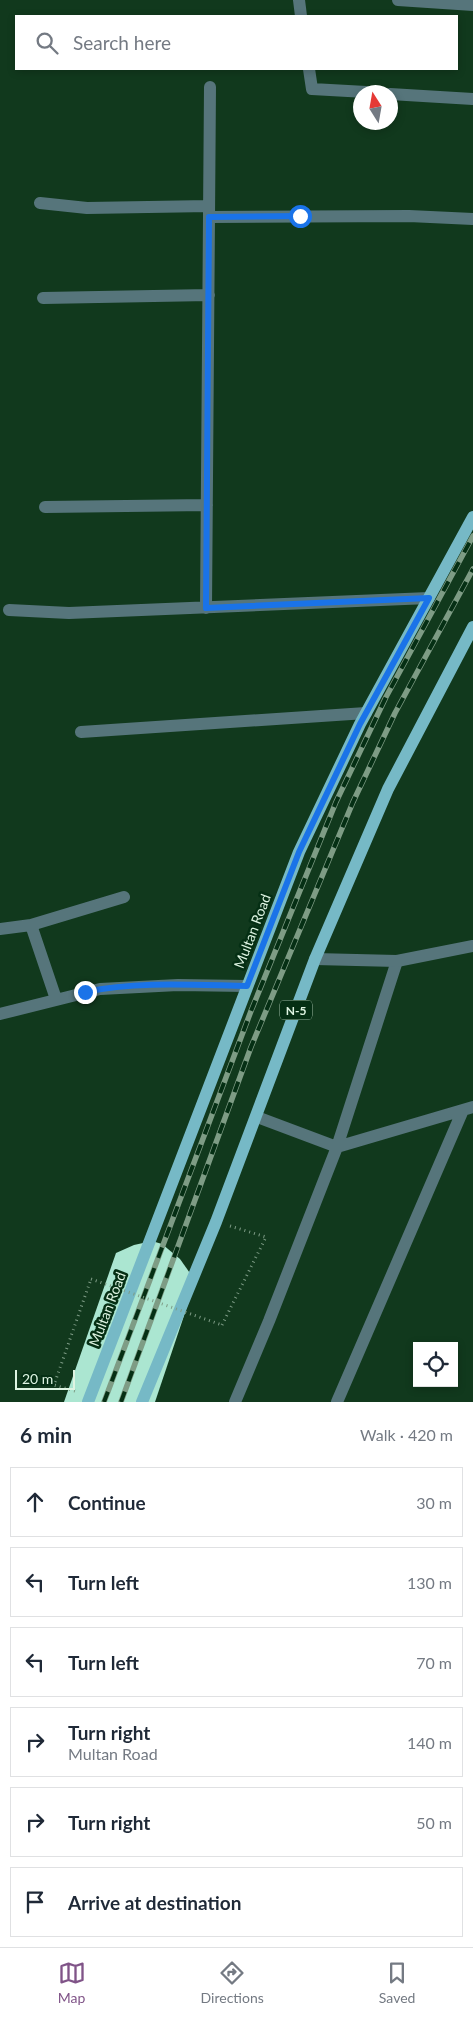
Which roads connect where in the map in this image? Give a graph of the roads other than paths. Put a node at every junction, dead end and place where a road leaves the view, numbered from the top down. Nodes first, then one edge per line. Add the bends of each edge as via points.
1 (299, 0) edge
2 (398, 0) edge
3 (473, 5) edge
4 (301, 15) edge
5 (309, 70) edge
6 (210, 87) dead end
7 (353, 91) edge
8 (398, 94) edge
9 (473, 99) edge
10 (40, 202) dead end
11 (209, 212) junction
12 (473, 219) edge
13 (209, 295) junction
14 (43, 298) dead end
15 (207, 505) junction
16 (45, 507) dead end
17 (473, 517) edge
18 (429, 598) junction
19 (206, 608) junction
20 (9, 610) dead end
21 (473, 627) edge
22 (366, 713) junction
23 (81, 732) dead end
24 (124, 897) dead end
25 (31, 925) junction
26 (0, 929) edge
27 (473, 946) edge
28 (315, 959) junction
29 (397, 961) junction
30 (247, 986) junction
31 (56, 998) junction
32 (0, 1014) edge
33 (468, 1108) edge
34 (257, 1117) junction
35 (337, 1147) junction
36 (89, 1399) edge
37 (142, 1402) edge
38 (235, 1402) edge
39 (337, 1402) edge

1 - 4 street
2 - 3 street
5 - 7 street via 312,89
6 - 11 street
8 - 9 street
10 - 11 street via 87,208
11 - 12 street
11 - 13 street
13 - 14 street
13 - 15 street
15 - 16 street
15 - 19 street
17 - 18 main road, Multan Road
18 - 19 street
18 - 22 main road, Multan Road
19 - 20 street via 69,613
21 - 28 main road, N-5 via 388,789
22 - 23 street
22 - 30 main road, Multan Road via 299,852
24 - 25 street
25 - 26 street
25 - 31 street
27 - 29 street
28 - 29 street
28 - 34 main road, N-5
29 - 35 street
30 - 31 street via 100,989
30 - 36 main road, Multan Road
31 - 32 street
33 - 35 street
33 - 39 street
34 - 35 street
34 - 37 main road, N-5
35 - 38 street

